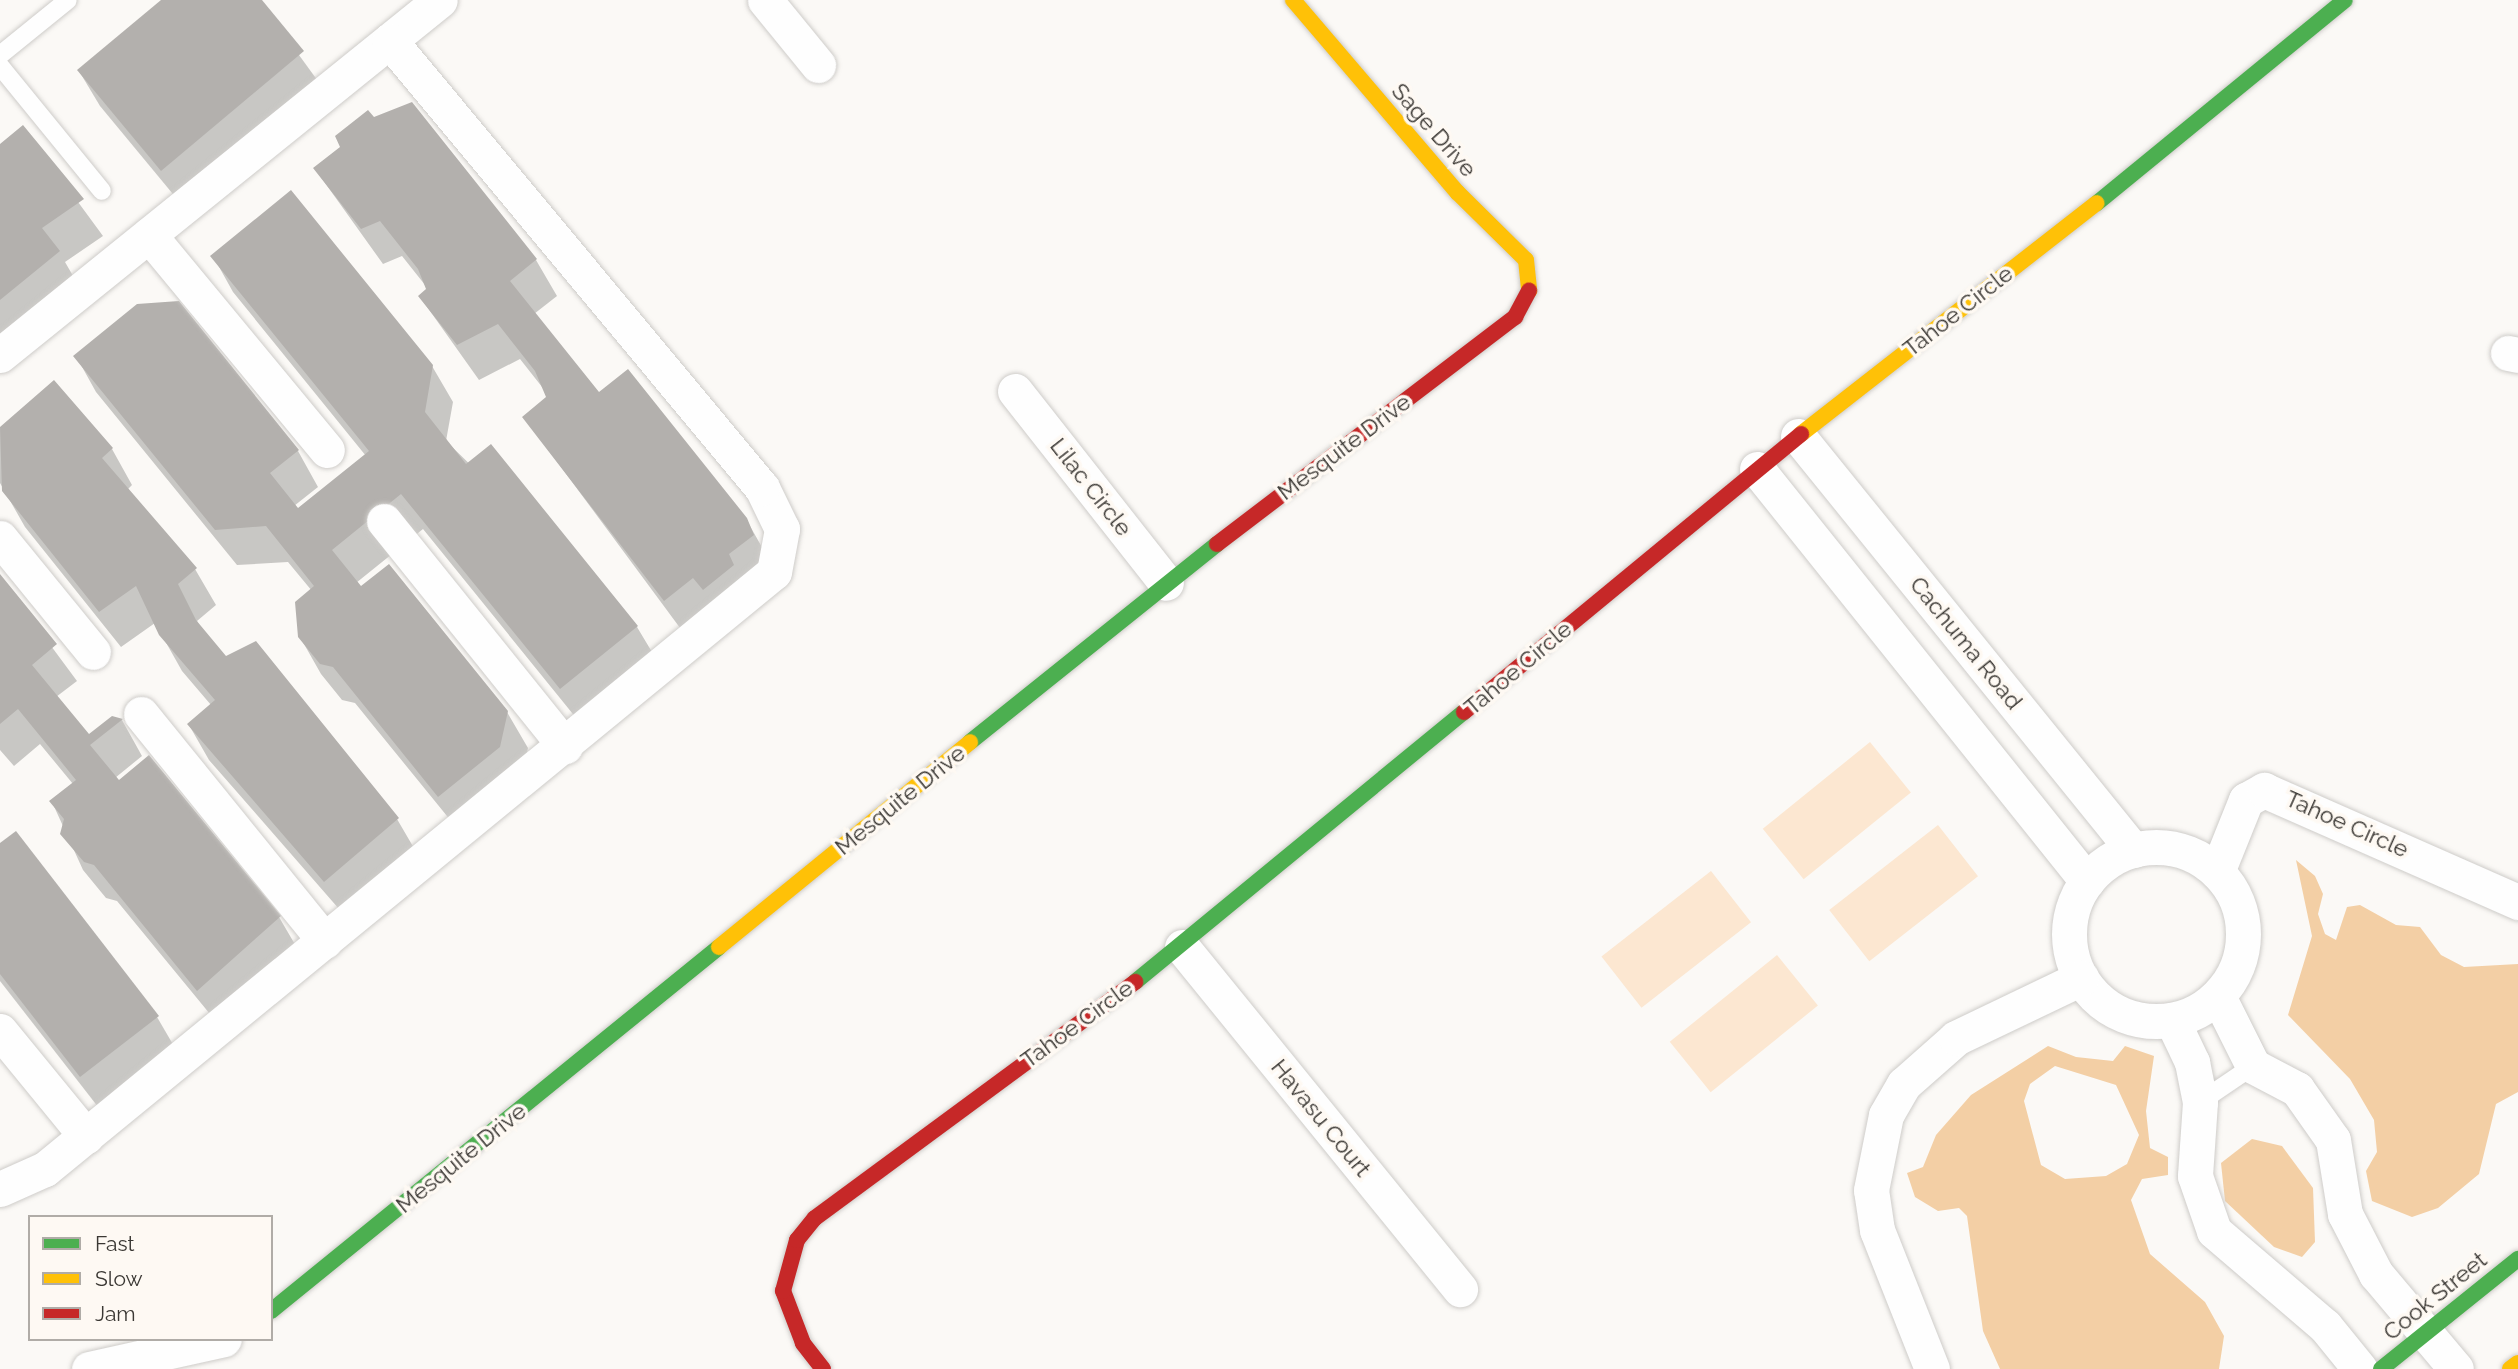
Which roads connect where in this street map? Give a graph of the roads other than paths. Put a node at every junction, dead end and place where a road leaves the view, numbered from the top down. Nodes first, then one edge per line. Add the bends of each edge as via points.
1 (68, 0) edge
2 (440, 0) edge
3 (765, 0) edge
4 (1293, 0) edge
5 (2345, 0) edge
6 (390, 40) junction
7 (0, 55) edge
8 (818, 65) dead end
9 (0, 66) edge
10 (102, 191) dead end
11 (149, 235) junction
12 (1529, 291) joint
13 (0, 355) edge
14 (1015, 391) dead end
15 (1798, 436) junction
16 (327, 450) dead end
17 (1757, 469) junction
18 (384, 521) dead end
19 (0, 538) edge
20 (1167, 583) junction
21 (93, 652) dead end
22 (141, 714) dead end
23 (565, 746) junction
24 (2133, 850) junction
25 (2217, 872) junction
26 (2087, 881) junction
27 (2518, 902) edge
28 (325, 941) junction
29 (1182, 947) junction
30 (2081, 978) junction
31 (2218, 996) junction
32 (2172, 1020) junction
33 (0, 1031) edge
34 (2253, 1066) junction
35 (2200, 1102) junction
36 (86, 1136) junction
37 (0, 1189) edge
38 (2518, 1259) edge
39 (1460, 1289) dead end
40 (273, 1309) edge
41 (2425, 1334) junction
42 (215, 1341) edge
43 (2518, 1363) edge
44 (89, 1369) edge
45 (823, 1369) edge
46 (1932, 1369) edge
47 (2360, 1369) edge
48 (2381, 1369) edge
49 (2456, 1369) edge
50 (2510, 1369) edge

1 - 7 lane
2 - 6 street
3 - 8 street
4 - 12 street, Sage Drive via 1457,192 1526,260
5 - 15 street, Tahoe Circle via 2245,87
6 - 11 street
6 - 23 street via 762,488 782,529 774,572 763,585
9 - 10 lane
11 - 13 street
11 - 16 street
12 - 20 street, Mesquite Drive via 1515,317
14 - 20 street, Lilac Circle
15 - 17 street, Tahoe Circle
15 - 24 street, Cachuma Road
17 - 26 street
17 - 29 street, Tahoe Circle
18 - 23 street
19 - 21 street
20 - 40 street, Mesquite Drive
22 - 28 street
23 - 28 street
24 - 25 street via 2185,852
24 - 26 street
25 - 27 street, Tahoe Circle via 2246,800 2264,790
25 - 31 street via 2236,901 2243,934 2237,968
26 - 30 street via 2069,929
28 - 36 street
29 - 39 street, Havasu Court
29 - 45 street, Tahoe Circle via 815,1218 797,1240 783,1291 803,1343
30 - 32 street via 2115,1011
30 - 46 street via 1956,1038 1904,1084 1886,1115 1871,1189 1877,1230
31 - 32 street
31 - 34 street
32 - 35 street via 2192,1062
33 - 36 street
34 - 35 lane
34 - 41 street via 2297,1089 2333,1140 2345,1214 2376,1274
35 - 47 street via 2195,1176 2214,1231 2325,1325
36 - 37 street via 45,1169
38 - 41 street, Cook Street
41 - 48 street, Cook Street
41 - 49 street
42 - 44 street
43 - 50 street

